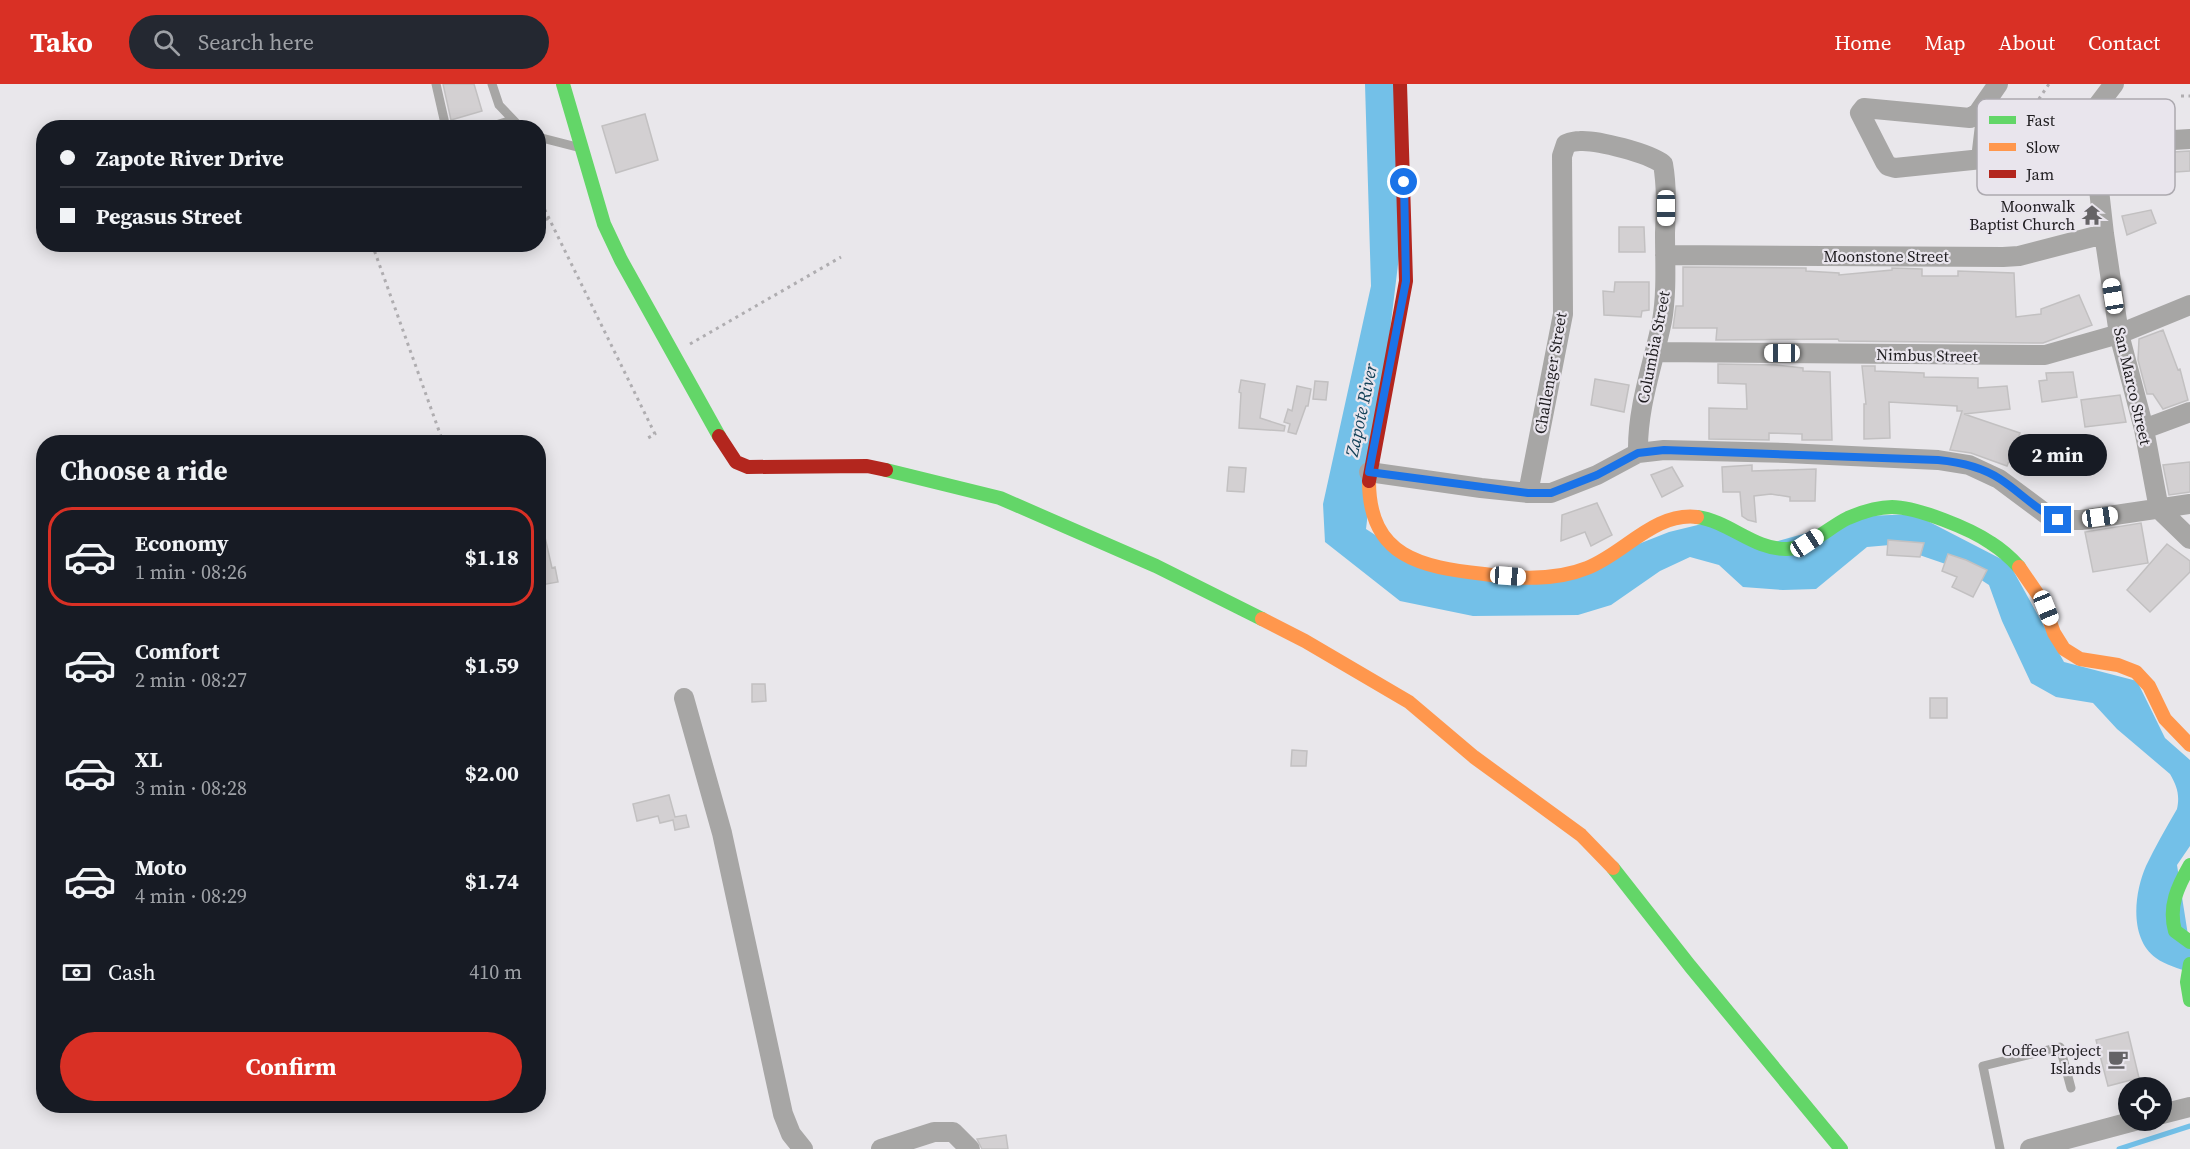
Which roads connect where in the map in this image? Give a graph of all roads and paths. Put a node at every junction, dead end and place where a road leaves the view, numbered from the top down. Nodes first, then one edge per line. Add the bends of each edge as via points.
1 (436, 84) edge
2 (492, 84) edge
3 (563, 84) edge
4 (1400, 84) edge
5 (2049, 84) edge
6 (2114, 84) edge
7 (2181, 96) dead end
8 (2190, 96) edge
9 (2039, 99) edge
10 (2103, 99) edge
11 (1977, 113) edge
12 (444, 120) edge
13 (512, 120) edge
14 (546, 139) edge
15 (2190, 139) edge
16 (2175, 140) edge
17 (1566, 144) joint
18 (582, 149) junction
19 (1977, 160) edge
20 (2100, 195) edge
21 (546, 212) edge
22 (549, 218) junction
23 (546, 220) edge
24 (2104, 234) junction
25 (375, 252) edge
26 (1665, 255) junction
27 (841, 257) dead end
28 (2190, 305) edge
29 (2119, 334) junction
30 (1655, 352) junction
31 (673, 354) junction
32 (2190, 412) edge
33 (2144, 429) junction
34 (440, 435) edge
35 (648, 438) dead end
36 (1638, 453) junction
37 (1369, 472) junction
38 (1528, 493) junction
39 (2190, 504) edge
40 (2160, 509) junction
41 (2190, 539) edge
42 (684, 698) dead end
43 (2190, 745) edge
44 (2190, 865) edge
45 (2190, 942) edge
46 (2188, 970) edge
47 (2190, 1000) edge
48 (2071, 1088) dead end
49 (2190, 1107) edge
50 (2172, 1112) edge
51 (2118, 1125) edge
52 (803, 1149) edge
53 (881, 1149) edge
54 (970, 1149) edge
55 (1842, 1149) edge
56 (2000, 1149) edge
57 (2030, 1149) edge

1 - 12 lane
2 - 13 lane via 499,105
3 - 18 street
4 - 37 street via 1406,281
5 - 9 path
6 - 10 street, San Marco Street
7 - 8 path
11 - 19 street via 1970,118 1864,108 1860,113 1888,166
14 - 18 lane
15 - 16 street
17 - 26 street, Columbia Street via 1592,141 1646,155 1663,164
17 - 38 street, Challenger Street via 1560,173 1563,314
18 - 31 street via 604,224
20 - 24 street, San Marco Street
21 - 22 path
22 - 23 path
22 - 35 path via 656,434
24 - 26 street, Moonstone Street via 2003,257
24 - 29 street, San Marco Street
25 - 34 path
26 - 30 street, Columbia Street via 1666,293
27 - 31 path
28 - 29 street, Nimbus Street
29 - 30 street, Nimbus Street via 2045,355
29 - 33 street, San Marco Street
30 - 36 street, Columbia Street via 1640,412
31 - 55 street via 736,462 748,467 867,466 999,498 1156,566 1305,641 1409,702 1474,757 1581,835
32 - 33 street
33 - 40 street, San Marco Street
36 - 38 street via 1575,485 1551,493
36 - 40 street via 1664,450 1945,460 2000,478 2058,520
37 - 38 street
37 - 43 street via 1374,518 1392,544 1436,568 1486,575 1561,576 1591,567 1655,527 1692,517 1711,518 1772,548 1790,549 1858,513 1885,507 1917,511 1981,536 1999,548 2033,585 2064,648 2090,662 2137,672 2154,694 2162,716
39 - 40 street
40 - 41 street
42 - 52 street via 722,833 783,1114
44 - 45 street via 2172,911 2175,931
46 - 47 street via 2186,989
48 - 56 lane via 2060,1047 1983,1066
49 - 50 street
51 - 57 street
53 - 54 street via 934,1132 953,1132

